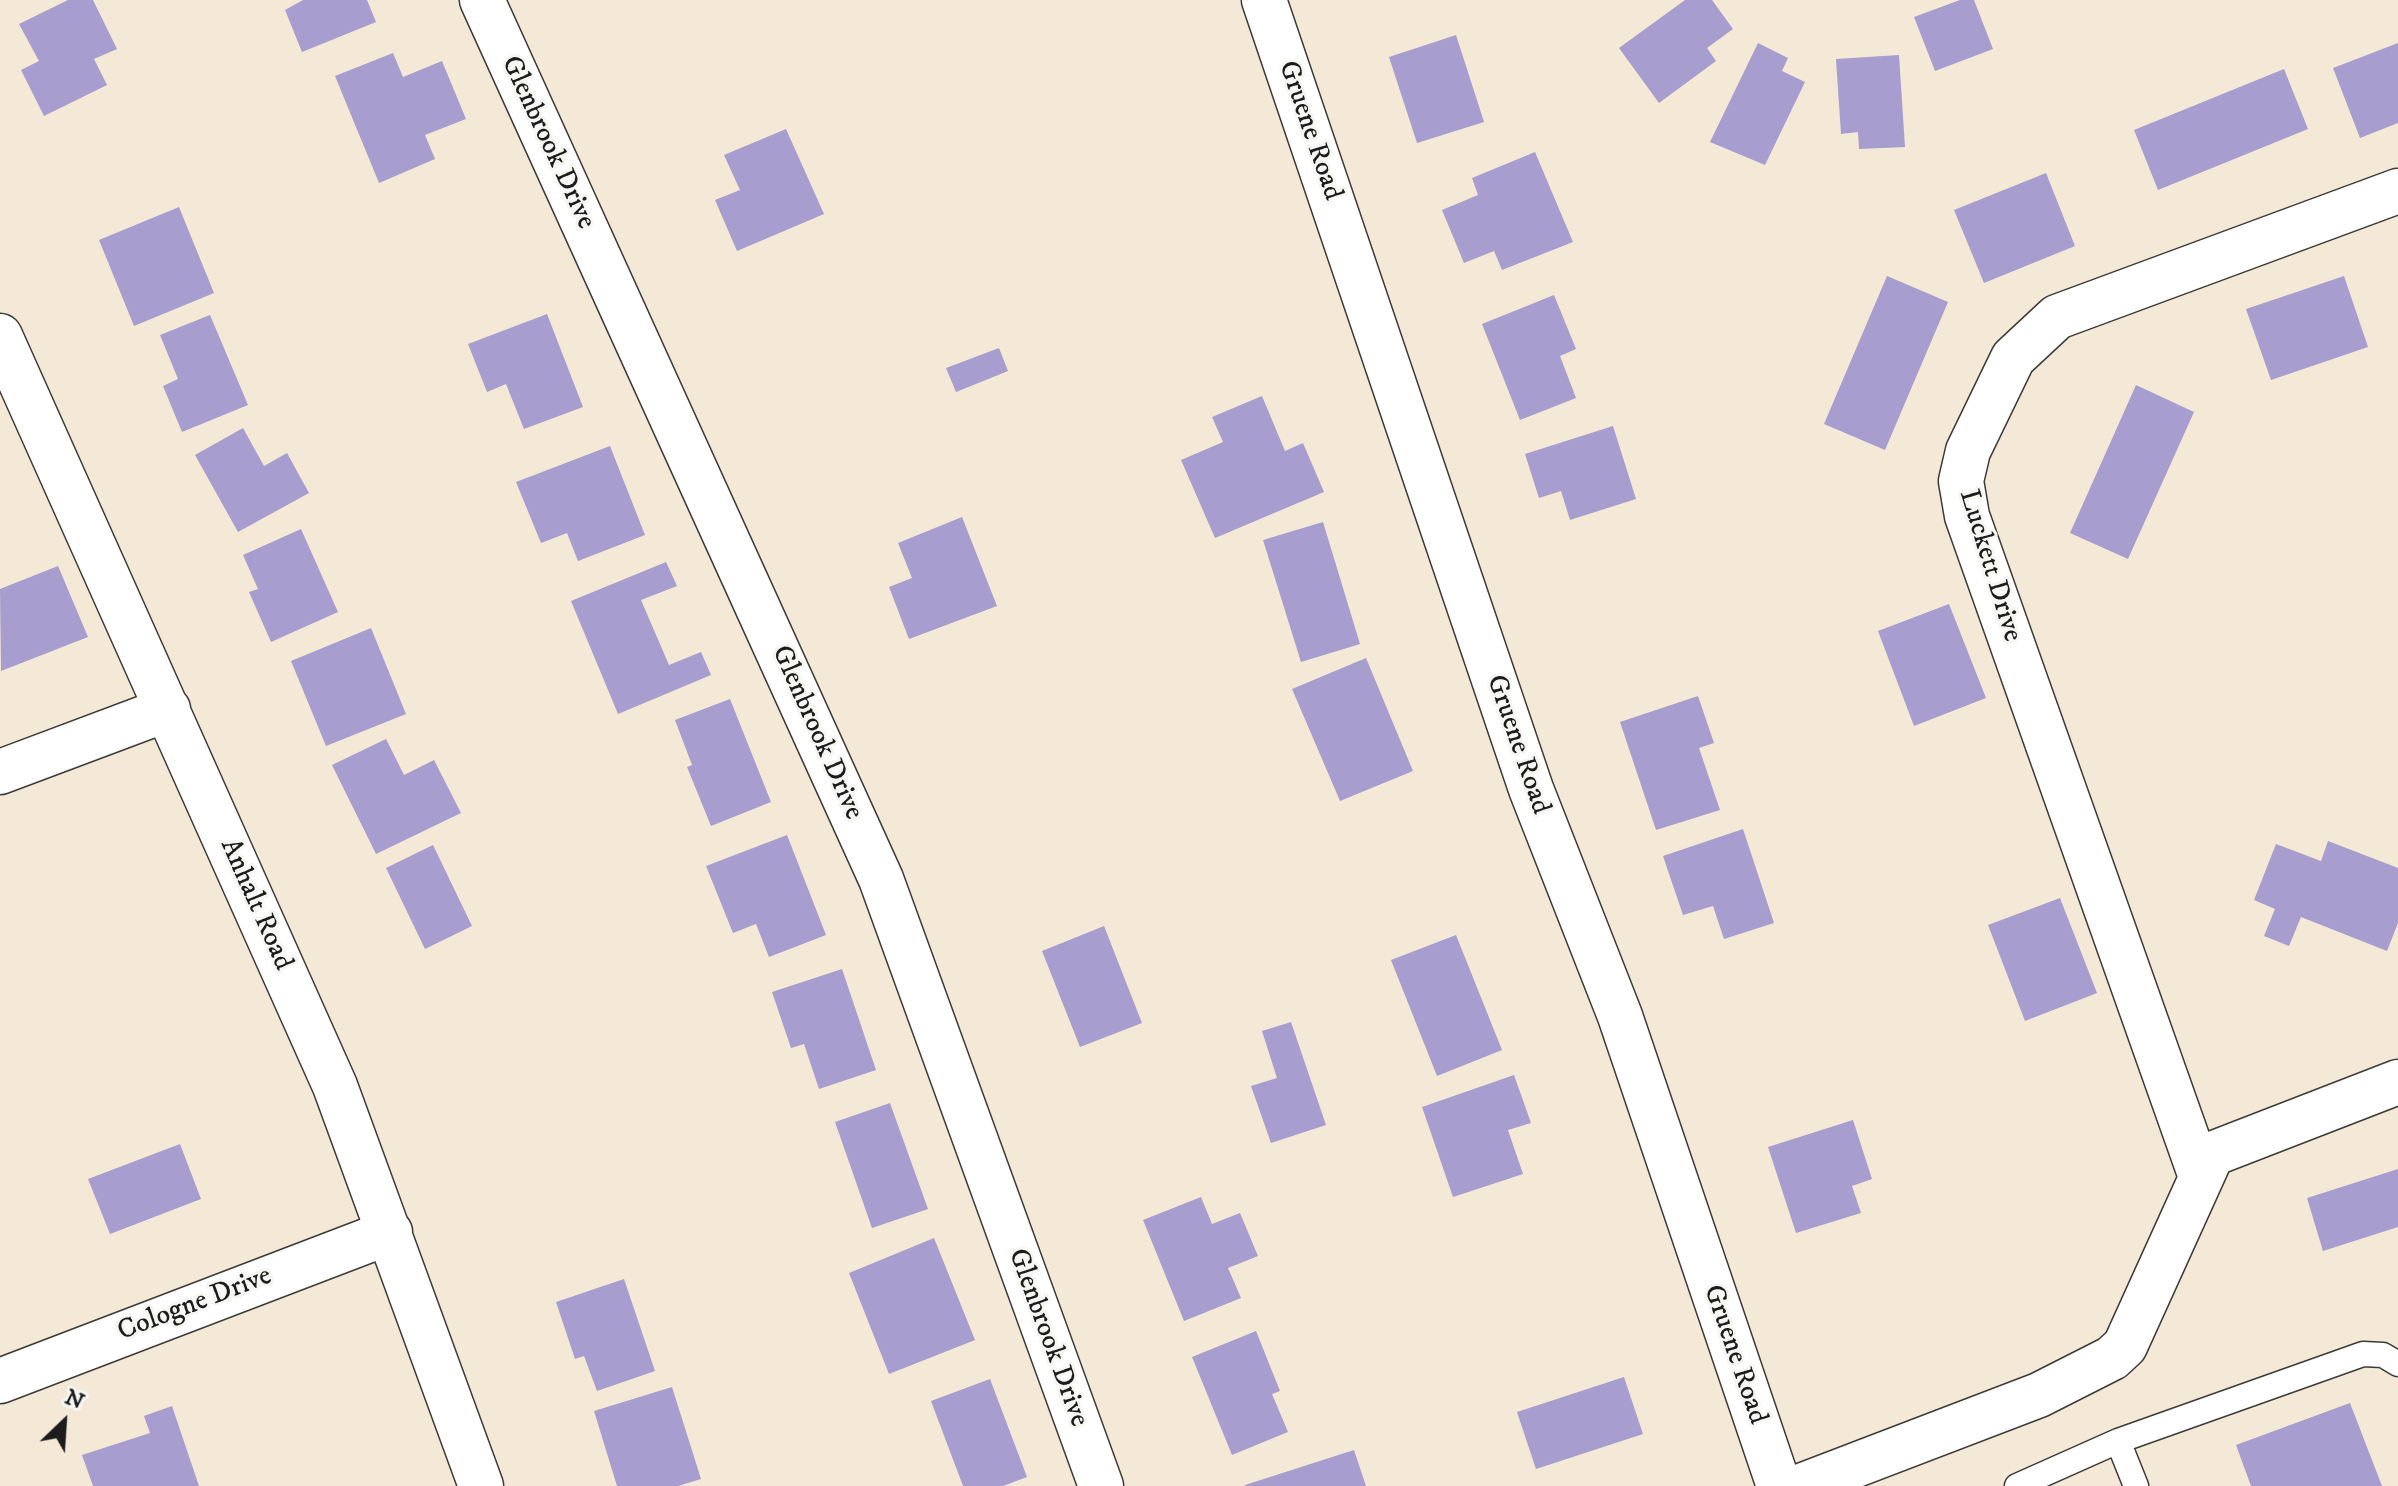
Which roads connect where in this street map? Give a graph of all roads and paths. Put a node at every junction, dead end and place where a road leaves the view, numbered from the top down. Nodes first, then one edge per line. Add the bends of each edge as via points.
1 (482, 0) edge
2 (1264, 0) edge
3 (2398, 191) edge
4 (0, 336) edge
5 (168, 709) junction
6 (0, 772) edge
7 (2398, 1082) edge
8 (2201, 1177) junction
9 (390, 1232) junction
10 (2398, 1364) edge
11 (0, 1381) edge
12 (2118, 1441) junction
13 (481, 1486) edge
14 (1101, 1486) edge
15 (1779, 1486) edge
16 (1801, 1486) edge
17 (2017, 1486) edge
18 (2136, 1486) edge

1 - 14 street, Glenbrook Drive via 881,879
2 - 15 street, Gruene Road via 1531,789 1620,1016
3 - 8 street, Luckett Drive via 2057,317 2013,358 1968,451 1961,481 1967,516
4 - 5 street, Anhalt Road
5 - 6 street
5 - 9 street, Anhalt Road via 335,1086
7 - 8 street via 2212,1154
8 - 16 street via 2125,1346 2112,1358 2039,1395
9 - 11 street, Cologne Drive
9 - 13 street, Anhalt Road
10 - 12 lane via 2383,1355 2363,1354
12 - 17 lane
12 - 18 lane

